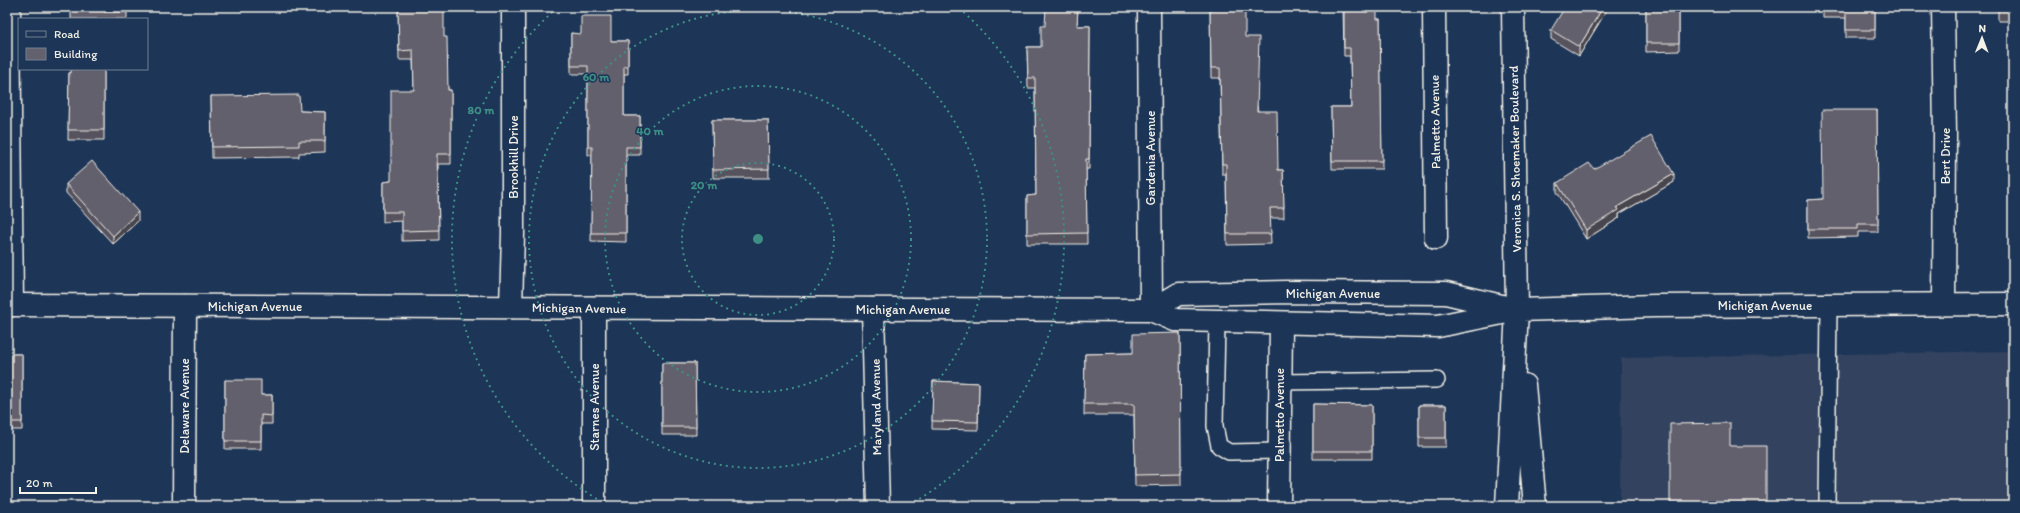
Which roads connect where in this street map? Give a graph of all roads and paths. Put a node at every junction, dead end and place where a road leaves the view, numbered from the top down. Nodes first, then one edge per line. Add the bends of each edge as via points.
1 (9, 7) edge
2 (513, 7) edge
3 (1149, 7) edge
4 (1434, 7) edge
5 (1514, 7) edge
6 (1943, 7) edge
7 (1436, 238) dead end
8 (1944, 304) junction
9 (2013, 304) edge
10 (10, 305) edge
11 (1828, 305) junction
12 (185, 306) junction
13 (511, 307) junction
14 (594, 308) junction
15 (873, 309) junction
16 (1151, 310) junction
17 (1517, 310) junction
18 (1217, 322) junction
19 (1281, 324) junction
20 (1437, 380) dead end
21 (1279, 382) junction
22 (1279, 451) junction
23 (184, 506) edge
24 (594, 506) edge
25 (878, 506) edge
26 (1279, 506) edge
27 (1507, 506) edge
28 (1535, 506) edge
29 (1828, 506) edge

1 - 10 street
2 - 13 street, Brookhill Drive
3 - 16 street, Gardenia Avenue
4 - 7 street, Palmetto Avenue
5 - 17 street, Veronica S. Shoemaker Boulevard
6 - 8 street, Bert Drive
8 - 9 street, Michigan Avenue
8 - 11 street, Michigan Avenue
10 - 12 street, Michigan Avenue
11 - 17 street, Michigan Avenue
11 - 29 lane
12 - 13 street, Michigan Avenue
12 - 23 street, Delaware Avenue
13 - 14 street, Michigan Avenue
14 - 15 street, Michigan Avenue
14 - 24 street, Starnes Avenue
15 - 16 street, Michigan Avenue
15 - 25 street, Maryland Avenue
16 - 17 street, Michigan Avenue via 1178,294 1332,292 1446,293
16 - 18 street, Michigan Avenue via 1175,320
17 - 19 street, Michigan Avenue via 1438,326
17 - 27 street, Veronica S. Shoemaker Boulevard
17 - 28 street, Veronica S. Shoemaker Boulevard
18 - 19 street, Michigan Avenue
18 - 22 lane via 1215,426 1219,446 1229,452
19 - 21 street, Palmetto Avenue
20 - 21 lane
21 - 22 street, Palmetto Avenue
22 - 26 street, Palmetto Avenue

